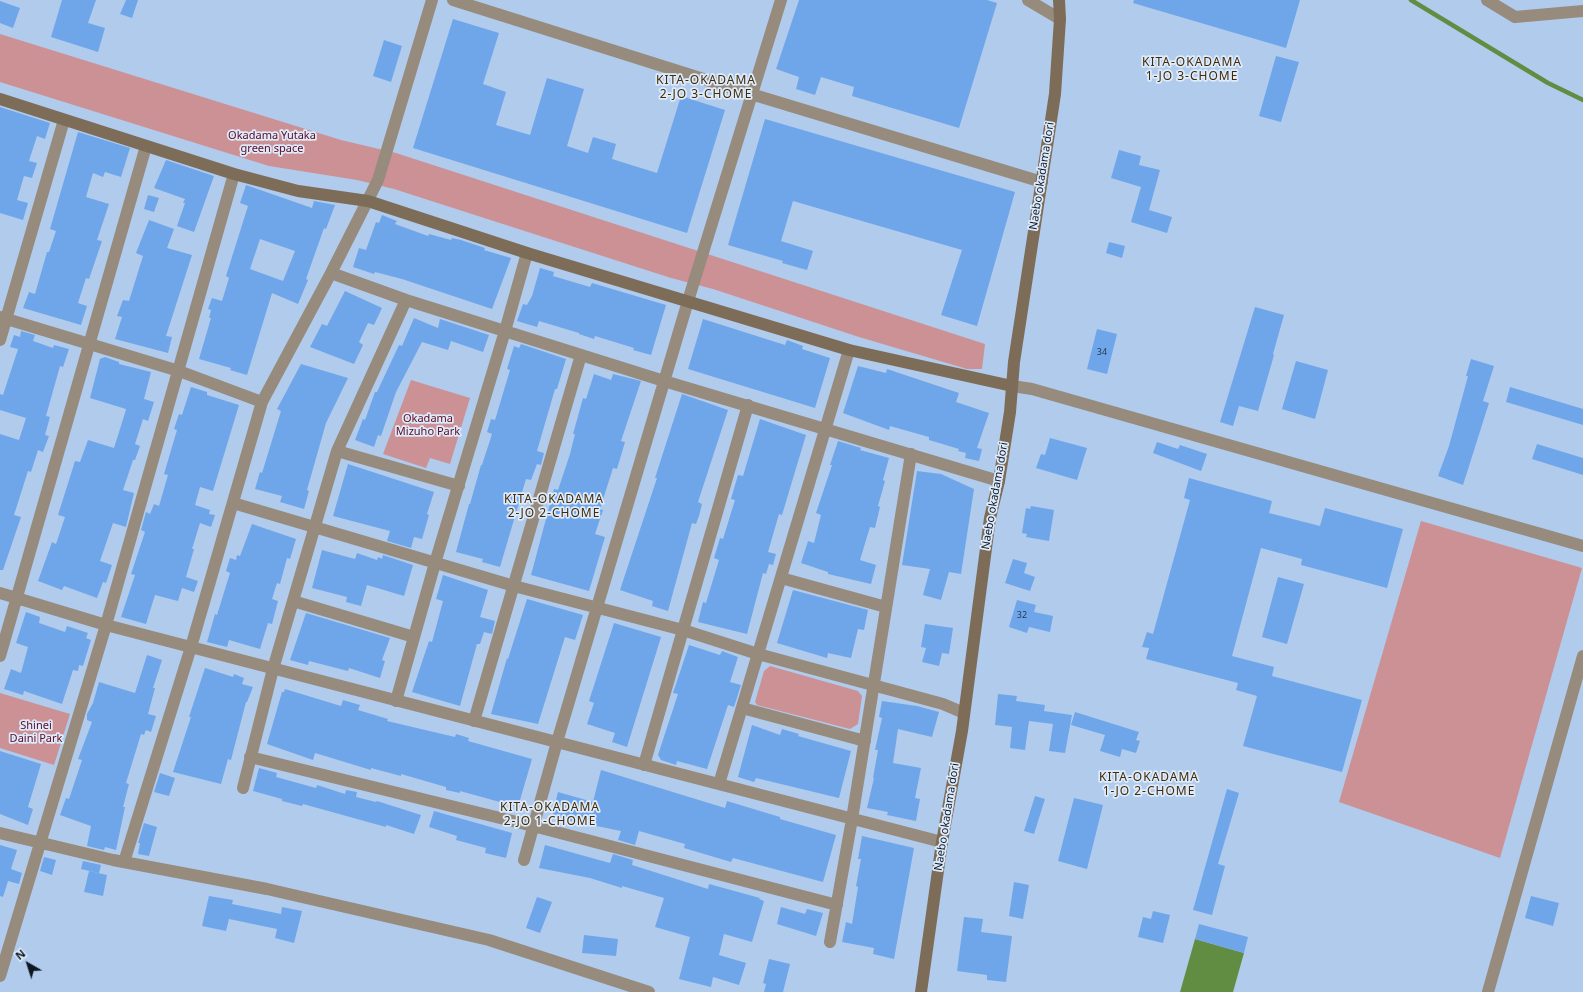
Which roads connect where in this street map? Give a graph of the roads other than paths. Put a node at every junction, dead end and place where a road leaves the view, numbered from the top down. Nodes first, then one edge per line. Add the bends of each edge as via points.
1 (432, 0) edge
2 (453, 0) edge
3 (781, 0) edge
4 (1028, 0) edge
5 (1059, 0) edge
6 (1487, 0) edge
7 (1583, 11) edge
8 (1060, 19) junction
9 (751, 94) junction
10 (0, 99) edge
11 (64, 120) junction
12 (146, 146) junction
13 (234, 174) junction
14 (1042, 182) junction
15 (368, 201) junction
16 (527, 253) junction
17 (331, 273) junction
18 (406, 300) junction
19 (688, 301) junction
20 (3, 318) edge
21 (505, 331) junction
22 (0, 340) edge
23 (88, 344) junction
24 (850, 350) junction
25 (581, 355) junction
26 (179, 372) junction
27 (664, 381) junction
28 (1012, 386) junction
29 (262, 402) junction
30 (748, 405) junction
31 (827, 428) junction
32 (337, 451) junction
33 (911, 454) junction
34 (998, 481) junction
35 (459, 486) junction
36 (233, 503) junction
37 (314, 528) junction
38 (1583, 546) edge
39 (435, 563) junction
40 (781, 578) junction
41 (514, 586) junction
42 (0, 593) edge
43 (17, 598) junction
44 (293, 600) junction
45 (886, 607) junction
46 (596, 608) junction
47 (106, 625) junction
48 (683, 630) junction
49 (414, 637) junction
50 (191, 647) junction
51 (758, 654) junction
52 (0, 656) edge
53 (1583, 656) edge
54 (273, 669) junction
55 (874, 686) junction
56 (396, 701) junction
57 (742, 708) junction
58 (964, 713) junction
59 (474, 721) junction
60 (865, 741) junction
61 (556, 742) junction
62 (250, 757) junction
63 (644, 765) junction
64 (719, 784) junction
65 (242, 788) dead end
66 (852, 819) junction
67 (533, 826) junction
68 (0, 833) edge
69 (41, 842) junction
70 (942, 842) junction
71 (524, 860) dead end
72 (124, 862) junction
73 (837, 905) junction
74 (830, 942) dead end
75 (0, 976) edge
76 (649, 992) edge
77 (921, 992) edge
78 (1488, 992) edge

1 - 15 street via 378,180
2 - 9 street
3 - 9 street
4 - 8 street
5 - 8 street, Naebo okadama dori
6 - 7 street via 1515,17
8 - 14 street, Naebo okadama dori via 1055,94
9 - 14 street
9 - 19 street
10 - 11 street
11 - 12 street
11 - 20 street
12 - 13 street
12 - 23 street
13 - 15 street via 298,191
13 - 26 street
14 - 28 street, Naebo okadama dori
15 - 16 street
15 - 17 street
16 - 19 street
16 - 21 street
17 - 18 street
17 - 29 street
18 - 21 street
18 - 32 street
19 - 24 street
19 - 27 street
20 - 22 street
20 - 23 street
21 - 25 street
21 - 35 street
23 - 26 street
23 - 43 street
24 - 28 street
24 - 31 street
25 - 27 street
25 - 41 street
26 - 29 street
26 - 47 street
27 - 30 street
27 - 46 street
28 - 34 street, Naebo okadama dori
28 - 38 street via 1040,391
29 - 36 street
30 - 31 street
30 - 48 street
31 - 33 street
31 - 40 street
32 - 35 street
32 - 37 street
33 - 34 street
33 - 45 street
34 - 58 street, Naebo okadama dori via 990,518
35 - 39 street
36 - 37 street
36 - 50 street
37 - 39 street
37 - 44 street
39 - 41 street
39 - 49 street
40 - 45 street
40 - 51 street
41 - 46 street
41 - 59 street
42 - 43 street
43 - 47 street
43 - 52 street
44 - 49 street
44 - 54 street
45 - 55 street
46 - 48 street
46 - 61 street
47 - 50 street
47 - 69 street
48 - 51 street
48 - 63 street
49 - 56 street
50 - 54 street
50 - 72 street
51 - 55 street
51 - 57 street
53 - 78 street
54 - 56 street
54 - 62 street
55 - 58 street via 943,704
55 - 60 street
56 - 59 street
57 - 60 street
57 - 64 street
58 - 70 street, Naebo okadama dori
59 - 61 street
60 - 66 street
61 - 63 street
61 - 67 street
62 - 65 street
62 - 67 street
63 - 64 street
64 - 66 street
66 - 70 street
66 - 73 street
67 - 71 street
67 - 73 street
68 - 69 street
69 - 72 street
69 - 75 street
70 - 77 street, Naebo okadama dori
72 - 76 street via 267,889 489,940
73 - 74 street

